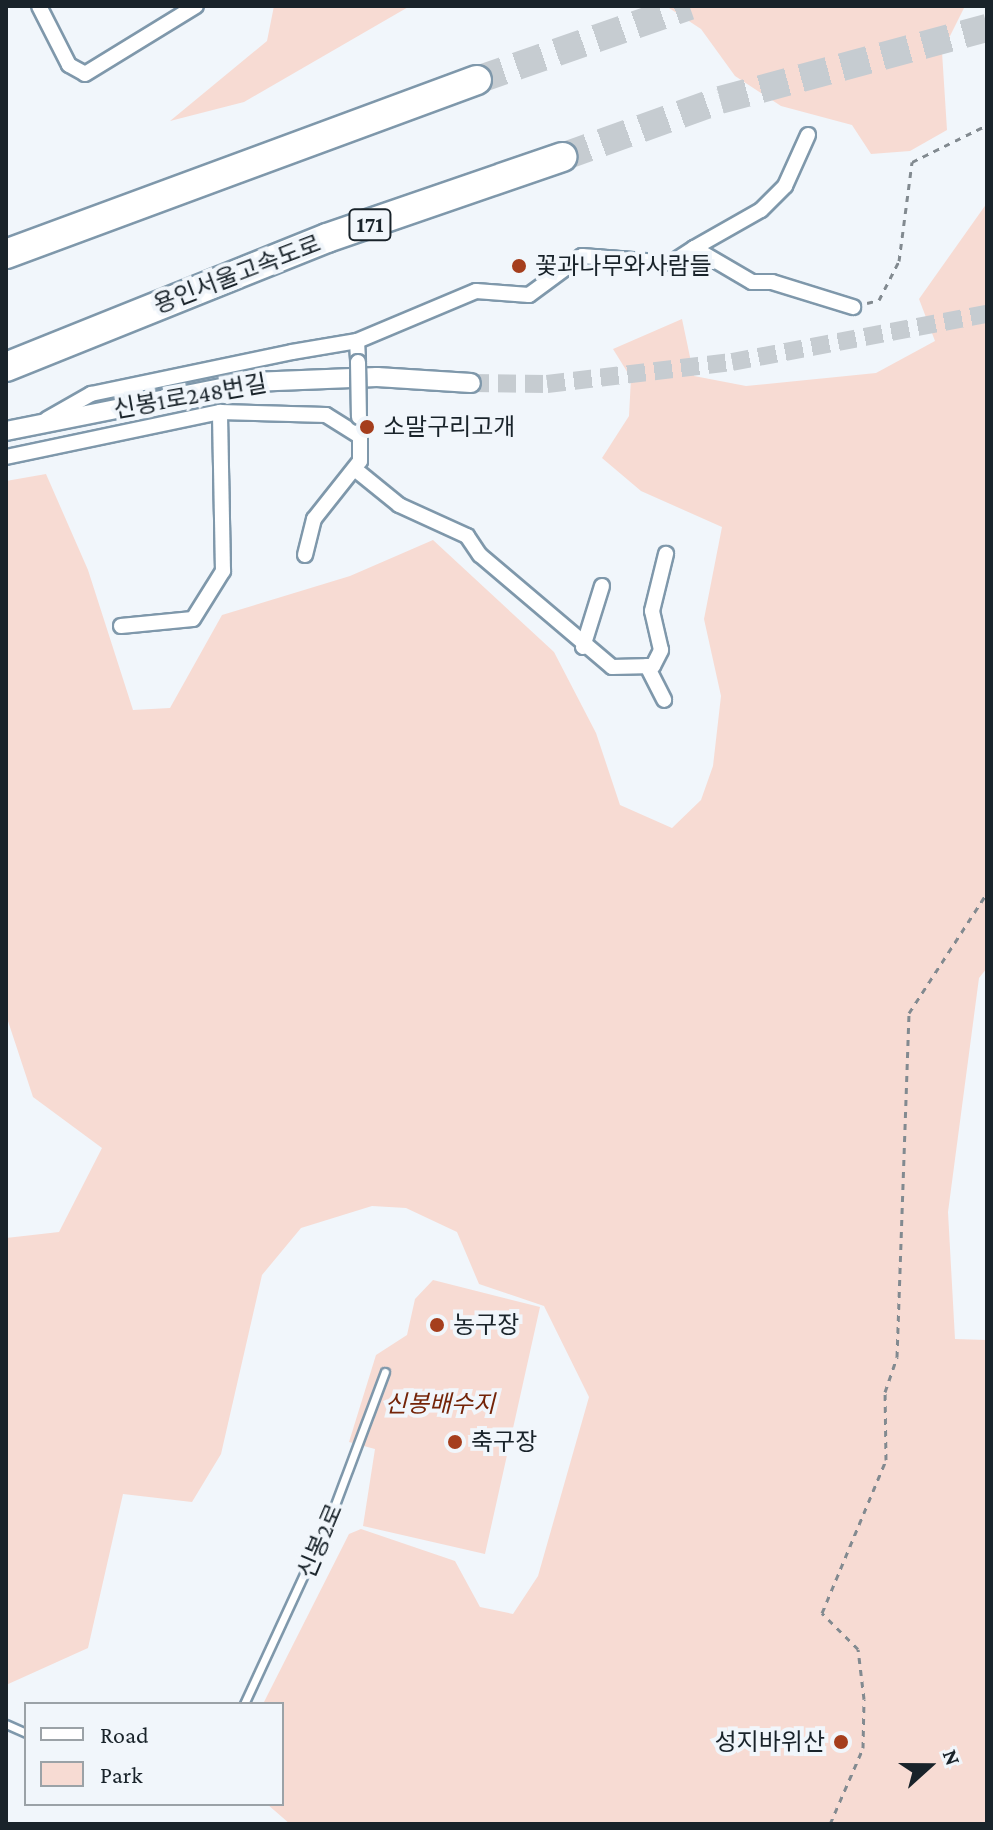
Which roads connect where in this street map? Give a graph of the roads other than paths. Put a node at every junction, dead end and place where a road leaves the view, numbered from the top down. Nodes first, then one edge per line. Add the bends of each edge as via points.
1 (39, 6) edge
2 (196, 6) edge
3 (477, 80) tunnel mouth
4 (808, 135) dead end
5 (562, 157) tunnel mouth
6 (694, 248) junction
7 (6, 254) edge
8 (853, 307) road end
9 (357, 341) junction
10 (6, 367) edge
11 (471, 383) tunnel mouth
12 (220, 412) junction
13 (34, 425) junction
14 (6, 431) edge
15 (360, 436) junction
16 (6, 457) edge
17 (356, 470) junction
18 (666, 554) dead end
19 (305, 555) dead end
20 (602, 586) dead end
21 (121, 626) dead end
22 (583, 647) junction
23 (650, 666) junction
24 (664, 700) dead end
25 (385, 1372) dead end
26 (245, 1702) edge

1 - 2 street via 69,65 85,74
3 - 7 highway
4 - 6 street via 785,186 761,210
5 - 10 highway, 용인서울고속도로 / 171 via 179,296
6 - 8 street via 752,282
6 - 9 street via 671,263 582,256 529,295 476,291
9 - 13 street via 91,394
9 - 15 street, bridge
11 - 13 street, 신봉1로248번길 via 377,377 252,382
12 - 15 street via 312,413
12 - 16 street
12 - 21 street via 223,571 193,619
13 - 14 street, 신봉1로248번길
15 - 17 street
17 - 19 street via 314,519
17 - 22 street via 399,505 467,536
18 - 23 street via 655,579 652,611 661,650
20 - 22 street
22 - 23 street via 612,667
23 - 24 street
25 - 26 lane, 신봉2로 via 330,1518

